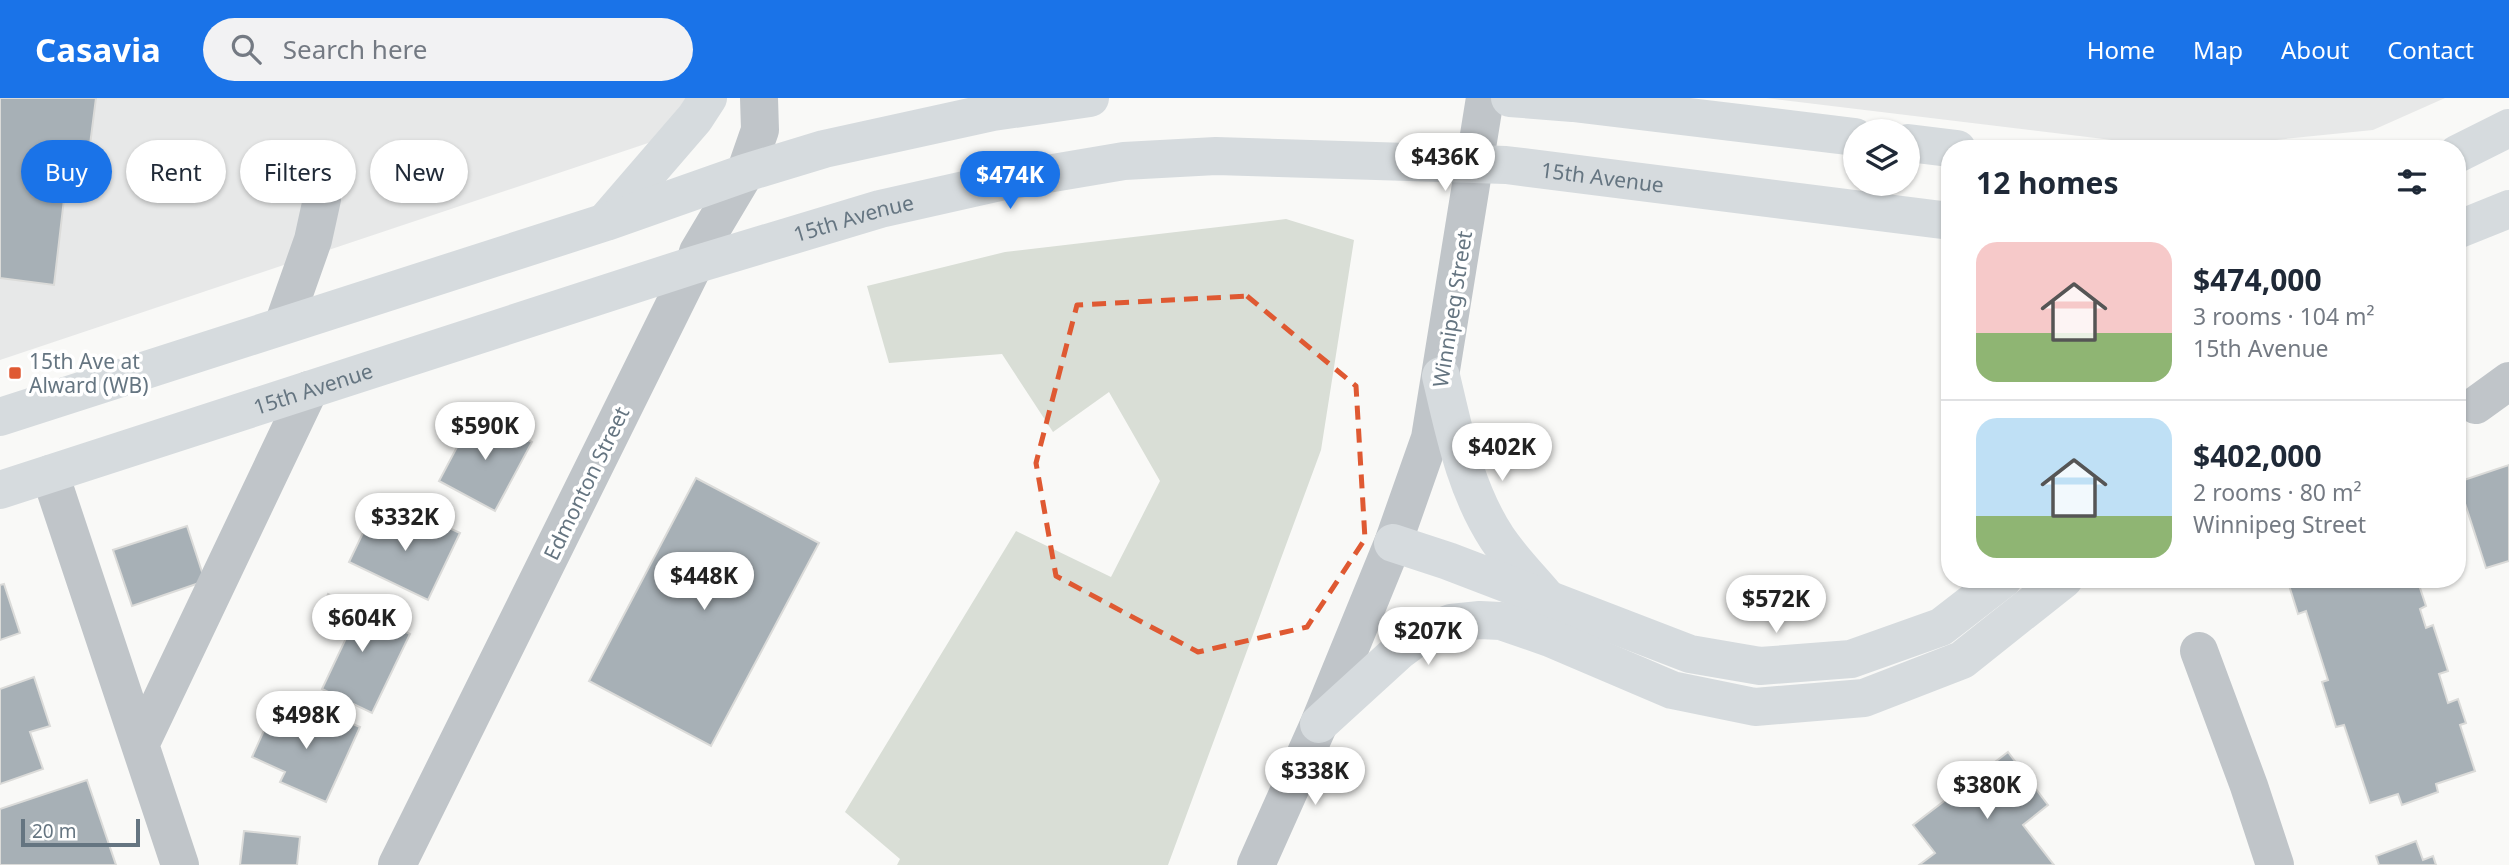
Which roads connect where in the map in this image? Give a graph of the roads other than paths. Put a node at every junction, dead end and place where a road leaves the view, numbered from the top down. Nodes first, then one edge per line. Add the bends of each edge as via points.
1 (708, 98) edge
2 (759, 98) edge
3 (1090, 98) edge
4 (1485, 98) edge
5 (1510, 98) edge
6 (2509, 128) edge
7 (1843, 136) edge
8 (1920, 144) edge
9 (1941, 147) edge
10 (2466, 150) edge
11 (745, 173) junction
12 (321, 203) edge
13 (1840, 207) junction
14 (2509, 209) edge
15 (1941, 220) edge
16 (606, 222) junction
17 (2466, 226) edge
18 (1941, 243) edge
19 (694, 265) junction
20 (283, 325) junction
21 (1441, 376) junction
22 (2509, 381) edge
23 (309, 390) junction
24 (2476, 405) dead end
25 (0, 417) edge
26 (50, 474) junction
27 (0, 490) edge
28 (1393, 543) junction
29 (1991, 588) edge
30 (2053, 588) edge
31 (1547, 598) junction
32 (2199, 651) dead end
33 (1319, 724) junction
34 (140, 745) junction
35 (180, 865) edge
36 (397, 865) edge
37 (1256, 865) edge
38 (2275, 865) edge

1 - 16 main road
2 - 11 street, Edmonton Street via 760,131
3 - 11 main road via 897,132
4 - 21 street, Winnipeg Street
5 - 7 main road
6 - 10 main road
8 - 9 main road
11 - 16 main road
11 - 19 street, Edmonton Street
12 - 20 street
13 - 15 main road, 15th Avenue
13 - 18 main road
13 - 19 main road, 15th Avenue via 1507,165 1216,156 1124,161 1000,182 880,209
14 - 17 main road
16 - 20 main road
19 - 23 main road, 15th Avenue
19 - 36 street, Edmonton Street
20 - 25 main road
21 - 28 street, Winnipeg Street via 1430,438
21 - 31 main road via 1461,458 1481,511 1498,540
22 - 24 street
23 - 26 main road, 15th Avenue
23 - 34 street
26 - 27 main road, 15th Avenue
26 - 34 street
28 - 31 main road
28 - 33 street, Winnipeg Street
29 - 31 main road via 1941,627 1852,659 1760,666 1690,654
30 - 33 main road via 1962,660 1864,698 1755,707 1672,690 1501,621 1451,624 1422,634 1399,651
32 - 38 street
33 - 37 street, Winnipeg Street
34 - 35 street

